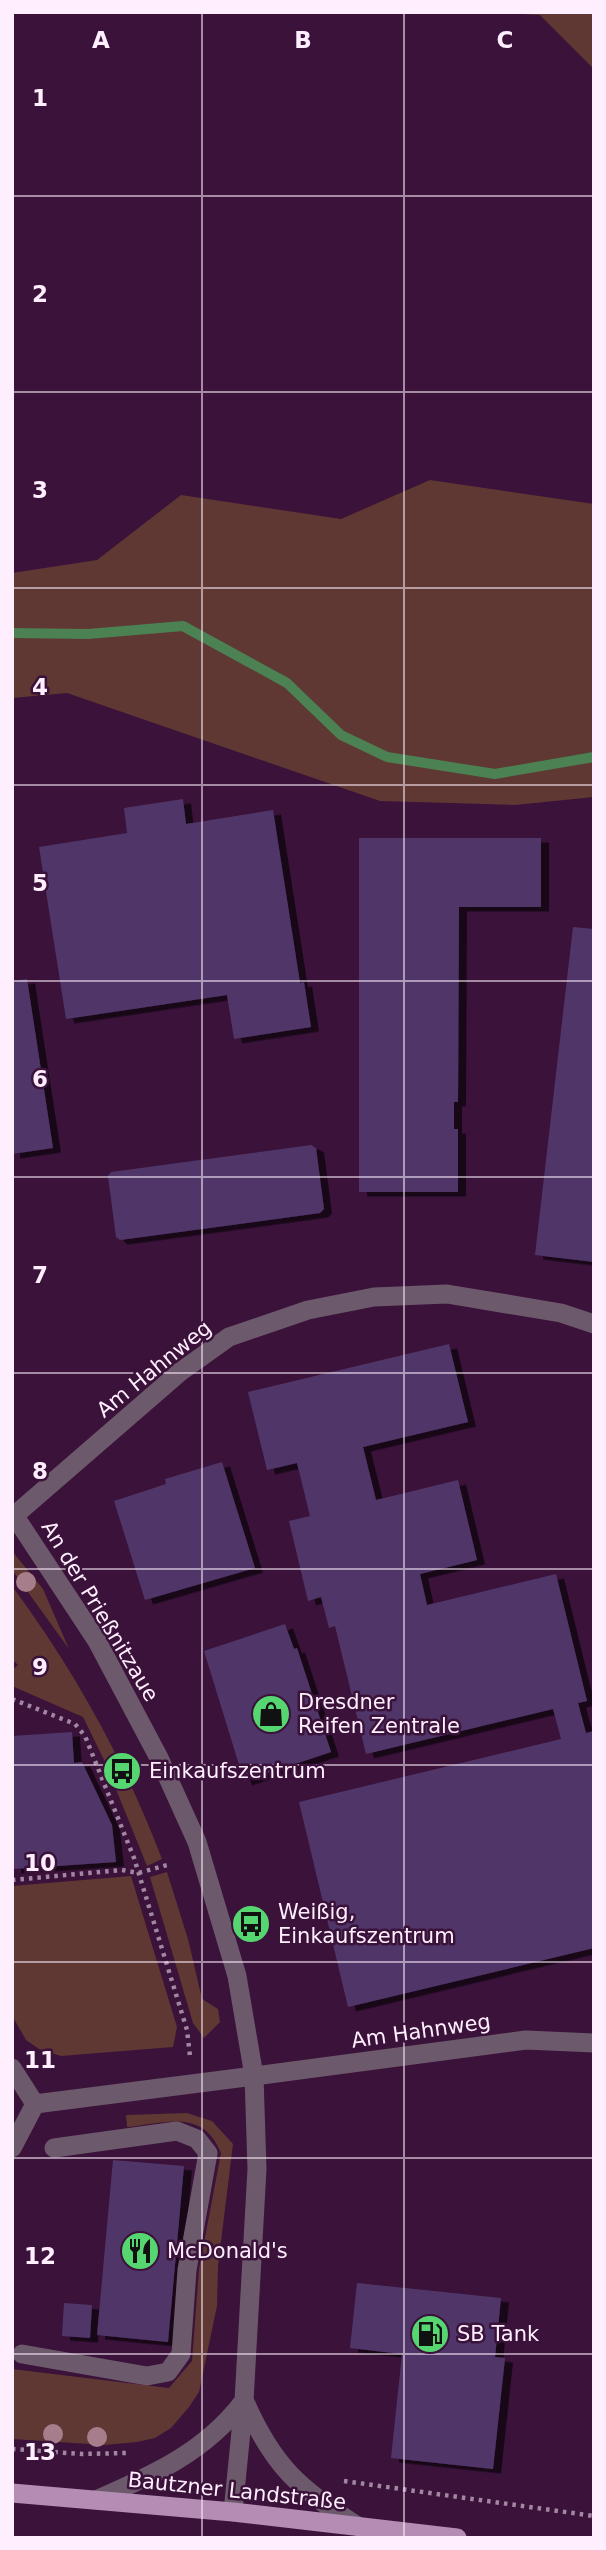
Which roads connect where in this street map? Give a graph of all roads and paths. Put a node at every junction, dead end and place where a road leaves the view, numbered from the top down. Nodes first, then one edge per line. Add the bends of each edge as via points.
1 (594, 1324) edge
2 (14, 1513) edge
3 (12, 1699) edge
4 (171, 1864) dead end
5 (138, 1873) junction
6 (12, 1880) edge
7 (594, 2043) edge
8 (12, 2068) edge
9 (254, 2076) junction
10 (192, 2082) junction
11 (35, 2104) junction
12 (12, 2148) edge
13 (54, 2148) dead end
14 (22, 2354) dead end
15 (244, 2401) junction
16 (12, 2449) edge
17 (140, 2450) dead end
18 (336, 2479) dead end
19 (12, 2493) edge
20 (96, 2500) junction
21 (233, 2512) junction
22 (594, 2516) edge
23 (359, 2527) junction
24 (457, 2538) edge

1 - 2 street, Am Hahnweg via 561,1313 447,1294 374,1297 308,1310 229,1337 180,1372
2 - 9 street, An der Prießnitzaue via 97,1641 197,1842 237,1976
3 - 5 path via 80,1728 123,1825
4 - 5 path
5 - 6 path via 122,1870
5 - 10 path via 187,2030
7 - 9 street, Am Hahnweg via 526,2040
8 - 11 street
9 - 10 street, Am Hahnweg
9 - 15 street, An der Prießnitzaue via 257,2169
10 - 11 street, Am Hahnweg
11 - 12 street
13 - 14 street via 177,2131 197,2139 208,2153 187,2270 181,2354 168,2372 147,2376
15 - 20 street via 210,2440
15 - 21 street, An der Prießnitzaue
15 - 23 street via 272,2456 289,2477
16 - 17 path via 98,2455
18 - 22 path
19 - 20 main road, Bautzner Landstraße
20 - 21 main road, Bautzner Landstraße
21 - 23 main road, Bautzner Landstraße
23 - 24 main road, Bautzner Landstraße

